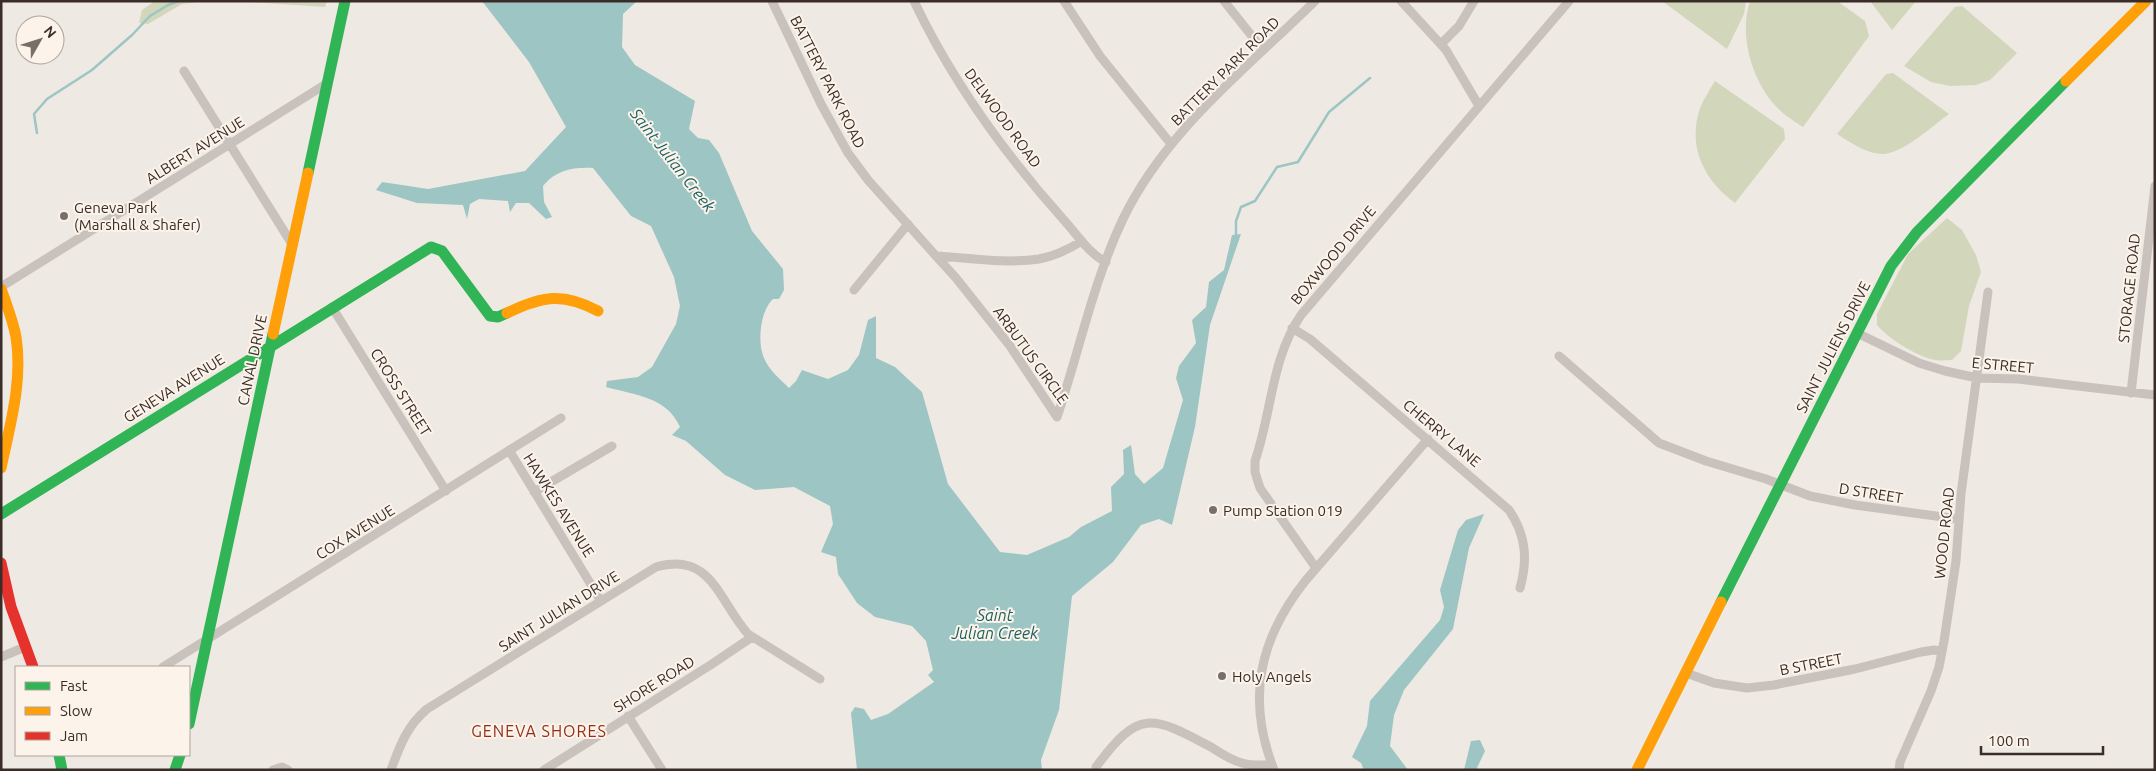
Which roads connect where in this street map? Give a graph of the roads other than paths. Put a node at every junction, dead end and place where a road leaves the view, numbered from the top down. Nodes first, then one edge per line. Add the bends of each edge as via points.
1 (345, 1) edge
2 (772, 1) edge
3 (914, 1) edge
4 (1064, 1) edge
5 (1224, 1) edge
6 (1315, 1) edge
7 (1401, 1) edge
8 (1474, 1) edge
9 (1569, 1) edge
10 (2146, 1) edge
11 (1441, 44) junction
12 (1264, 50) junction
13 (184, 70) dead end
14 (326, 84) junction
15 (1479, 106) junction
16 (1171, 144) junction
17 (230, 145) junction
18 (2155, 186) edge
19 (908, 224) junction
20 (1082, 241) junction
21 (292, 244) junction
22 (936, 256) junction
23 (1106, 262) junction
24 (1, 288) edge
25 (854, 290) dead end
26 (1988, 292) dead end
27 (332, 307) junction
28 (598, 311) dead end
29 (1292, 328) junction
30 (1856, 333) junction
31 (270, 346) junction
32 (1560, 356) dead end
33 (1977, 378) junction
34 (2132, 393) junction
35 (2155, 395) edge
36 (561, 418) dead end
37 (1428, 439) junction
38 (612, 446) dead end
39 (508, 450) junction
40 (1, 468) edge
41 (1781, 486) junction
42 (446, 491) junction
43 (534, 492) junction
44 (1, 514) edge
45 (1958, 519) junction
46 (1, 563) edge
47 (1316, 568) junction
48 (1520, 588) dead end
49 (601, 601) junction
50 (752, 637) junction
51 (207, 641) junction
52 (25, 648) junction
53 (1942, 651) junction
54 (1, 657) edge
55 (33, 666) edge
56 (165, 666) edge
57 (1686, 673) junction
58 (820, 679) dead end
59 (628, 716) junction
60 (190, 719) edge
61 (59, 756) edge
62 (180, 756) edge
63 (1096, 767) dead end
64 (1273, 768) edge
65 (62, 770) edge
66 (175, 770) edge
67 (273, 770) edge
68 (288, 770) edge
69 (391, 770) edge
70 (544, 770) edge
71 (662, 770) edge
72 (1637, 770) edge
73 (1899, 770) edge

1 - 14 street, CANAL DRIVE
2 - 19 street, BATTERY PARK ROAD via 848,153
3 - 20 street, DELWOOD ROAD via 978,112
4 - 16 street via 1100,56
5 - 12 street
6 - 12 street, BATTERY PARK ROAD
7 - 11 street
8 - 11 street via 1459,26
9 - 15 street, BOXWOOD DRIVE
10 - 30 street, SAINT JULIENS DRIVE via 1917,232 1891,266
11 - 15 street
12 - 16 street, BATTERY PARK ROAD
13 - 17 street
14 - 17 street, ALBERT AVENUE
14 - 21 street, CANAL DRIVE
15 - 29 street, BOXWOOD DRIVE
16 - 23 street, BATTERY PARK ROAD via 1124,217
17 - 21 street
17 - 24 street, ALBERT AVENUE
18 - 34 street, STORAGE ROAD
19 - 22 street, BATTERY PARK ROAD
19 - 25 street
20 - 22 street via 1039,259
20 - 23 street
21 - 31 street, CANAL DRIVE
22 - 23 street, ARBUTUS CIRCLE via 1010,346 1057,417
24 - 40 street via 14,322 19,354 17,392
26 - 33 street, WOOD ROAD
27 - 28 street, GENEVA AVENUE via 431,247 439,249 486,313 495,318 538,300 557,296 583,302
27 - 31 street, GENEVA AVENUE
27 - 42 street, CROSS STREET
29 - 37 street, CHERRY LANE via 1310,339
29 - 47 street, BOXWOOD DRIVE via 1278,364 1255,472 1260,488
30 - 33 street, E STREET via 1920,363
30 - 41 street, SAINT JULIENS DRIVE
31 - 44 street, GENEVA AVENUE
31 - 51 street, CANAL DRIVE
32 - 41 street, D STREET via 1659,443
33 - 34 street, E STREET via 2018,379
33 - 45 street, WOOD ROAD
34 - 35 street, E STREET
36 - 39 street, COX AVENUE
37 - 47 street
37 - 48 street, CHERRY LANE via 1500,500 1515,519 1525,555
38 - 43 street
39 - 42 street, COX AVENUE
39 - 43 street, HAWKES AVENUE
41 - 45 street, D STREET via 1810,496 1856,505
41 - 57 street, SAINT JULIENS DRIVE
42 - 51 street, COX AVENUE
43 - 49 street, HAWKES AVENUE
45 - 53 street, WOOD ROAD via 1956,561
46 - 52 street
47 - 64 street via 1283,612 1263,660 1259,710
49 - 50 street, SAINT JULIAN DRIVE via 656,567 683,564 707,576
49 - 69 street, SAINT JULIAN DRIVE via 428,709 401,740
50 - 58 street, SAINT JULIAN DRIVE
50 - 59 street, SHORE ROAD
51 - 56 street, COX AVENUE
51 - 60 street, CANAL DRIVE
52 - 54 street
52 - 55 street
53 - 57 street, B STREET via 1921,652 1854,669 1747,688 1714,684
53 - 73 street, WOOD ROAD via 1931,691
57 - 72 street, SAINT JULIENS DRIVE
59 - 70 street, SHORE ROAD
59 - 71 street
61 - 65 street
62 - 66 street
63 - 64 street via 1120,737 1151,723 1172,726 1241,763
67 - 68 street via 282,767

